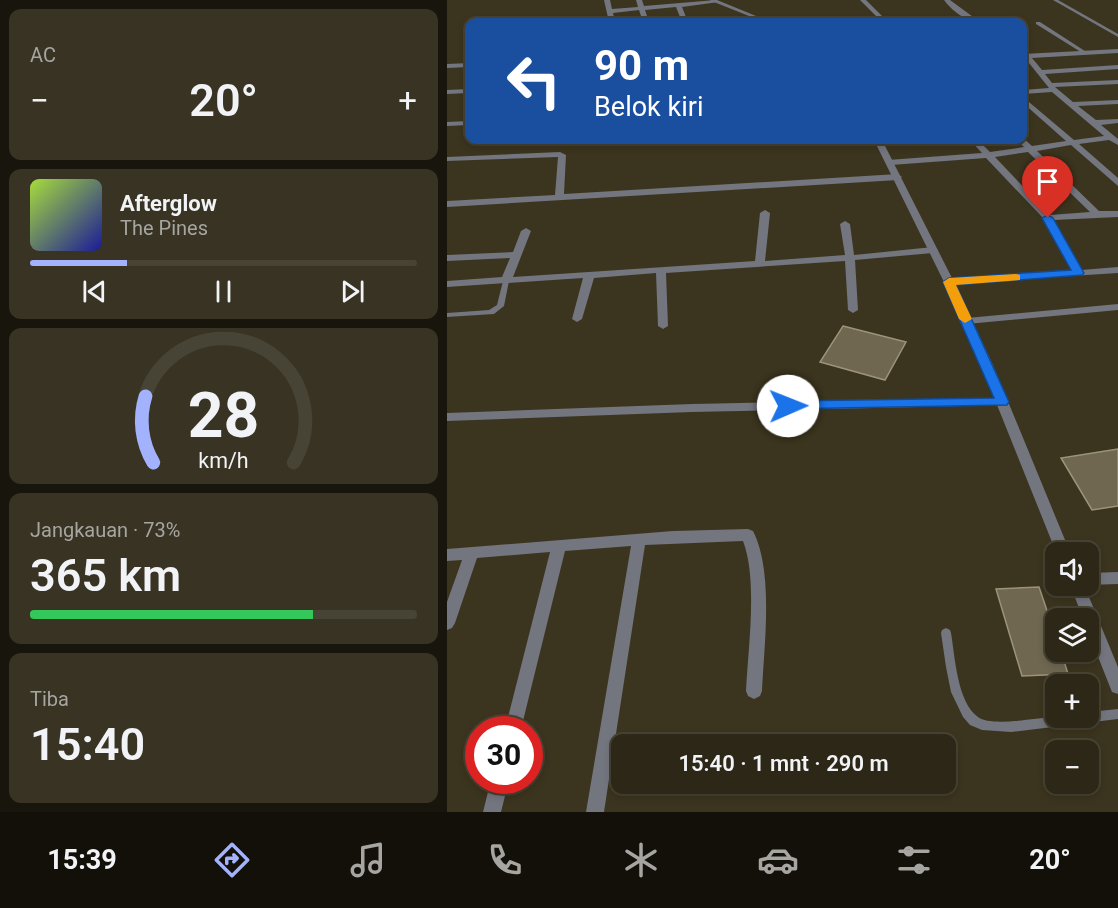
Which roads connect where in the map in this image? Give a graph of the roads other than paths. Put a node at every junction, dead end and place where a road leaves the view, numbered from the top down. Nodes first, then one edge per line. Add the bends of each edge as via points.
1 (607, 0) edge
2 (639, 0) edge
3 (698, 0) edge
4 (863, 0) edge
5 (947, 0) edge
6 (1055, 0) edge
7 (714, 1) edge
8 (687, 4) junction
9 (679, 6) junction
10 (641, 9) junction
11 (610, 11) junction
12 (611, 18) edge
13 (644, 18) edge
14 (684, 18) edge
15 (758, 18) edge
16 (881, 18) edge
17 (971, 18) edge
18 (1038, 23) dead end
19 (1118, 36) edge
20 (1118, 51) edge
21 (1086, 53) junction
22 (1027, 56) edge
23 (1027, 59) edge
24 (465, 65) edge
25 (447, 66) edge
26 (1118, 67) edge
27 (1036, 71) junction
28 (1118, 82) edge
29 (1052, 87) junction
30 (465, 91) edge
31 (1027, 91) edge
32 (447, 92) edge
33 (1118, 102) edge
34 (1027, 103) edge
35 (1071, 104) junction
36 (1118, 121) edge
37 (465, 123) edge
38 (1093, 123) junction
39 (447, 124) edge
40 (1116, 141) edge
41 (1072, 142) junction
42 (880, 144) edge
43 (978, 144) edge
44 (1025, 144) edge
45 (1029, 148) junction
46 (990, 155) junction
47 (447, 159) edge
48 (891, 162) junction
49 (898, 177) junction
50 (1118, 183) edge
51 (559, 198) junction
52 (447, 204) edge
53 (765, 213) dead end
54 (1097, 214) junction
55 (1118, 214) edge
56 (1048, 218) junction
57 (845, 224) dead end
58 (526, 231) dead end
59 (933, 250) junction
60 (516, 255) junction
61 (447, 258) edge
62 (851, 258) junction
63 (761, 263) junction
64 (661, 270) junction
65 (1118, 270) edge
66 (1078, 273) junction
67 (589, 276) junction
68 (506, 281) junction
69 (949, 282) junction
70 (447, 284) edge
71 (1118, 307) edge
72 (853, 310) dead end
73 (447, 315) edge
74 (577, 319) dead end
75 (966, 321) junction
76 (663, 326) dead end
77 (1002, 402) junction
78 (447, 417) edge
79 (639, 541) junction
80 (1059, 542) edge
81 (559, 546) junction
82 (447, 555) edge
83 (471, 555) junction
84 (1118, 578) edge
85 (1099, 579) edge
86 (1081, 596) edge
87 (447, 623) edge
88 (946, 633) dead end
89 (1118, 687) edge
90 (754, 691) dead end
91 (1118, 714) edge
92 (516, 716) edge
93 (1099, 716) edge
94 (1045, 722) edge
95 (496, 794) edge
96 (492, 812) edge
97 (595, 812) edge

1 - 11 street
2 - 10 street
3 - 8 street
4 - 16 street
5 - 17 street
6 - 19 lane
7 - 8 street
7 - 15 street
8 - 9 street
9 - 10 street
9 - 14 street
10 - 11 street
10 - 13 street
11 - 12 street
18 - 21 lane
20 - 21 street
21 - 22 street
23 - 27 street
24 - 25 street
26 - 27 street
27 - 29 street
28 - 29 street
29 - 31 street
29 - 35 street
30 - 32 street
33 - 35 street
34 - 41 street
35 - 38 street
36 - 38 street
37 - 39 street
38 - 40 street
40 - 41 street
41 - 45 street
41 - 50 street
42 - 48 street
43 - 46 street
44 - 45 street
45 - 46 street
45 - 54 street
46 - 48 street
46 - 56 street
47 - 51 street via 560,154
48 - 49 street
49 - 51 street
49 - 59 street
51 - 52 street
53 - 63 street
54 - 55 street
54 - 56 street
56 - 66 street
57 - 62 street
58 - 60 street
59 - 62 street
59 - 69 street
60 - 61 street
60 - 68 street
62 - 63 street
62 - 72 street
63 - 64 street
64 - 67 street
64 - 76 street
65 - 66 street
66 - 69 street
67 - 68 street
67 - 74 street
68 - 70 street
68 - 73 lane via 500,306 491,312
69 - 75 street
71 - 75 street
75 - 77 street
77 - 78 street
77 - 80 street
79 - 81 street
79 - 90 street via 748,536 753,543 756,582
79 - 97 street
81 - 83 street
81 - 92 street
82 - 83 street
83 - 87 street
84 - 85 street
86 - 89 street
88 - 94 lane via 952,674 962,704 974,722 994,728
91 - 93 lane
95 - 96 street

